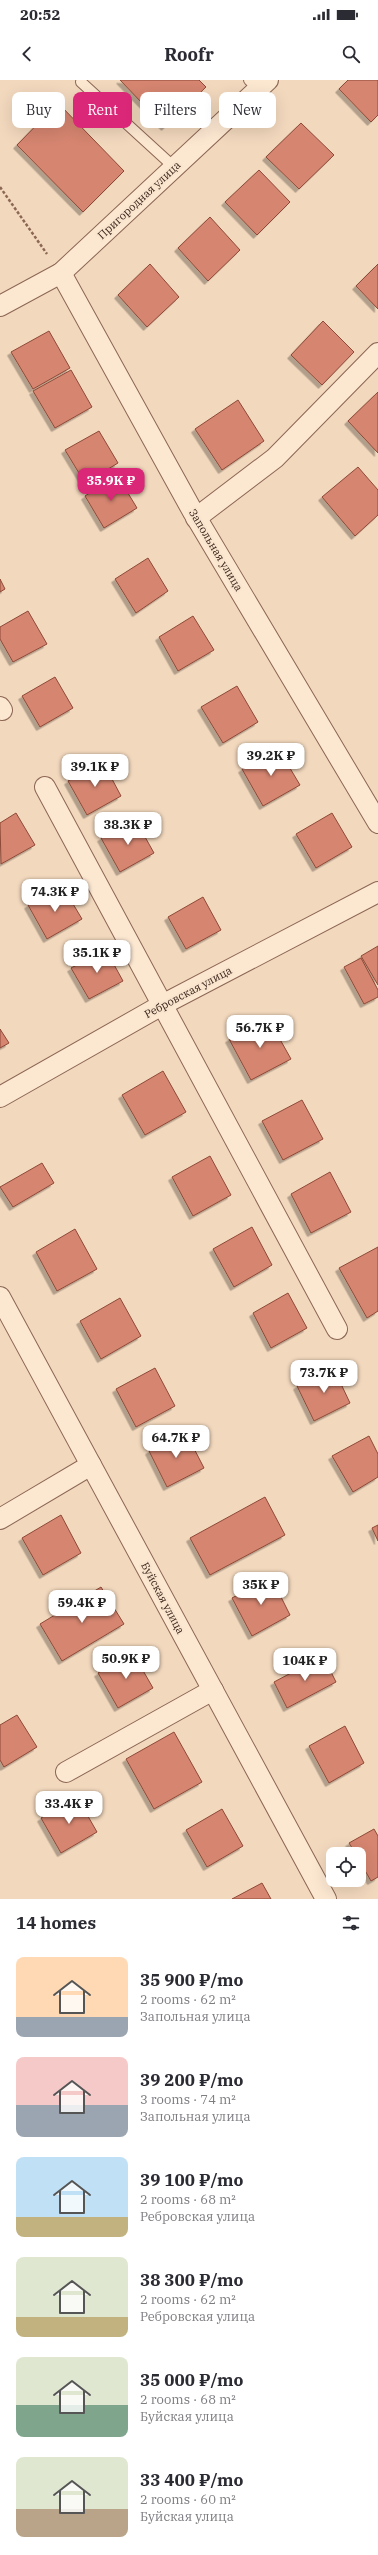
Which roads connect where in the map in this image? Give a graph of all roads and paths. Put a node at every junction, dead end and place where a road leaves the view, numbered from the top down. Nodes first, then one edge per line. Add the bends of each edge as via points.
1 (81, 82) dead end
2 (258, 83) edge
3 (174, 167) junction
4 (0, 187) edge
5 (61, 273) junction
6 (0, 306) edge
7 (378, 353) edge
8 (196, 518) junction
9 (45, 787) dead end
10 (378, 823) edge
11 (378, 892) edge
12 (162, 1005) junction
13 (0, 1097) edge
14 (0, 1297) edge
15 (337, 1329) dead end
16 (91, 1465) junction
17 (0, 1519) edge
18 (213, 1690) junction
19 (66, 1772) dead end
20 (326, 1899) edge

1 - 3 lane
2 - 3 street, Пригородная улица
3 - 5 street, Пригородная улица
4 - 5 path
5 - 6 street, Пригородная улица
5 - 8 street, Запольная улица
7 - 8 street via 275,458
8 - 10 street, Запольная улица
9 - 12 street
11 - 12 street, Ребровская улица
12 - 13 street, Ребровская улица
12 - 15 street
14 - 16 street, Буйская улица
16 - 17 street
16 - 18 street, Буйская улица
18 - 19 street
18 - 20 street, Буйская улица

